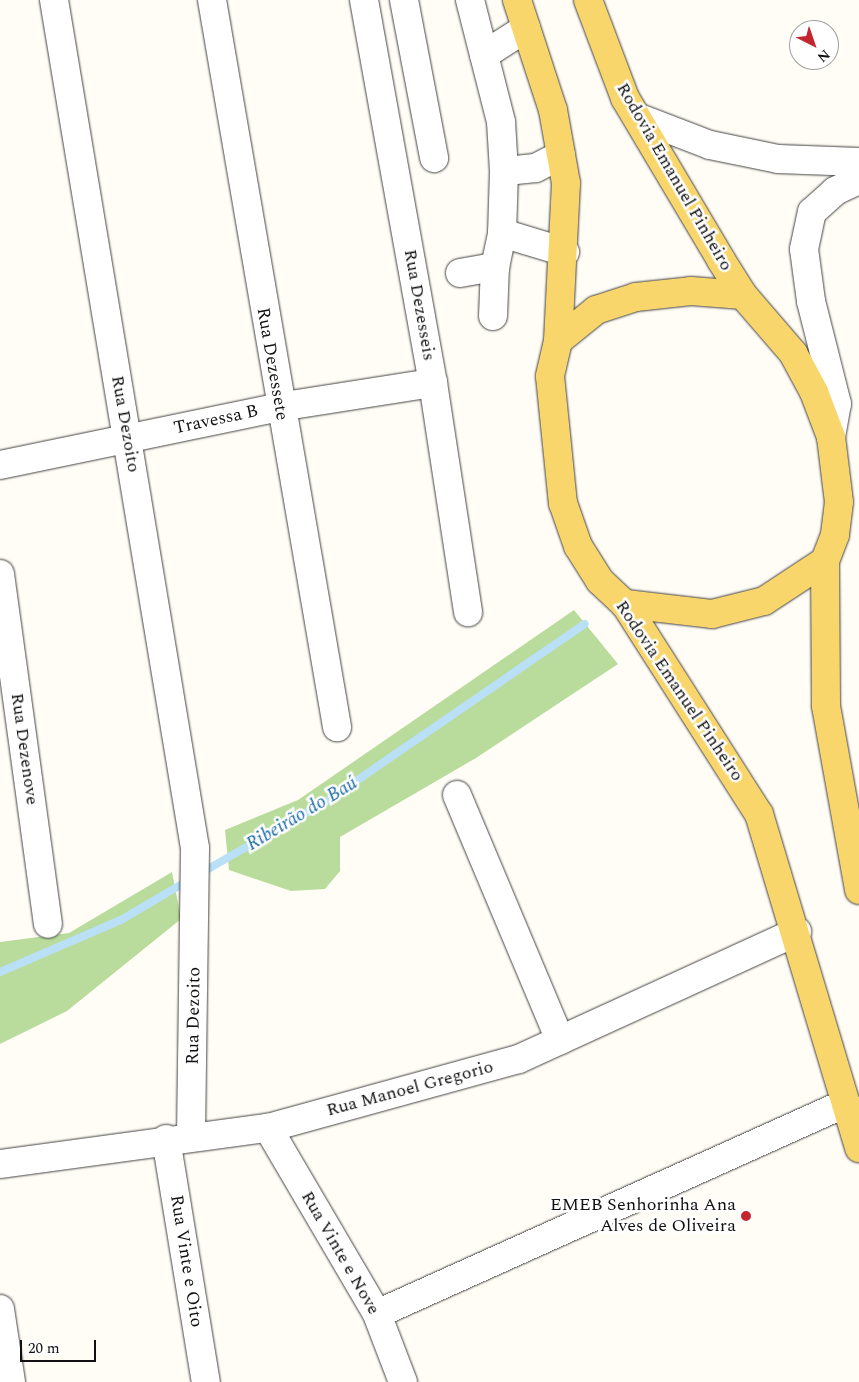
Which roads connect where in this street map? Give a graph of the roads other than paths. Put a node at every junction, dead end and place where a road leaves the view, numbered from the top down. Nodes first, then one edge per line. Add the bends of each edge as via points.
1 (54, 0) edge
2 (212, 0) edge
3 (364, 0) edge
4 (404, 0) edge
5 (470, 0) edge
6 (517, 0) edge
7 (590, 1) edge
8 (526, 28) junction
9 (484, 55) junction
10 (636, 118) junction
11 (561, 155) junction
12 (434, 158) dead end
13 (859, 162) edge
14 (504, 171) junction
15 (859, 180) edge
16 (502, 233) junction
17 (565, 252) junction
18 (495, 267) junction
19 (460, 273) dead end
20 (743, 295) junction
21 (493, 316) dead end
22 (558, 341) junction
23 (433, 383) junction
24 (279, 407) junction
25 (830, 437) junction
26 (127, 439) junction
27 (0, 465) edge
28 (825, 561) junction
29 (0, 574) edge
30 (625, 604) junction
31 (468, 612) dead end
32 (338, 728) dead end
33 (457, 795) dead end
34 (859, 890) edge
35 (48, 924) dead end
36 (797, 932) junction
37 (560, 1040) junction
38 (846, 1103) junction
39 (268, 1128) junction
40 (178, 1137) junction
41 (859, 1148) edge
42 (0, 1164) edge
43 (0, 1309) edge
44 (377, 1314) junction
45 (11, 1382) edge
46 (206, 1382) edge
47 (403, 1382) edge

1 - 26 street, Rua Dezoito
2 - 24 street, Rua Dezessete
3 - 23 street, Rua Dezesseis
4 - 12 street
5 - 9 street
6 - 8 main road, Rodovia Emanuel Pinheiro
7 - 10 main road, Rodovia Emanuel Pinheiro
8 - 9 street
8 - 11 main road, Rodovia Emanuel Pinheiro via 553,110
9 - 14 street via 501,122
10 - 13 street via 710,145 778,159
10 - 20 main road, Rodovia Emanuel Pinheiro
11 - 14 street via 535,168
11 - 17 main road, Rodovia Emanuel Pinheiro via 566,183
14 - 16 street
15 - 25 street via 835,192 812,212 804,249 811,301 837,404
16 - 17 street
16 - 18 street
17 - 22 main road, Rodovia Emanuel Pinheiro
18 - 19 street
18 - 21 street
20 - 22 main road via 691,291 636,297 596,310
20 - 25 main road, Rodovia Emanuel Pinheiro via 794,353
22 - 30 main road, Rodovia Emanuel Pinheiro via 550,376 563,503 578,546 600,581
23 - 24 street, Travessa B
23 - 31 street, Rua Dezesseis
24 - 26 street, Travessa B
24 - 32 street, Rua Dezessete
25 - 28 main road, Rodovia Emanuel Pinheiro via 839,502 835,535
26 - 27 street, Travessa B
26 - 40 street, Rua Dezoito via 196,848 196,897
28 - 30 main road via 764,601 736,611 677,612
28 - 34 main road via 826,706
29 - 35 street, Rua Dezenove
30 - 36 main road, Rodovia Emanuel Pinheiro via 759,814
33 - 37 street
36 - 37 street, Rua Manoel Gregorio
36 - 38 main road, Rodovia Emanuel Pinheiro
37 - 39 street, Rua Manoel Gregorio via 518,1059
38 - 41 main road, Rodovia Emanuel Pinheiro
38 - 44 street
39 - 40 street, Rua Manoel Gregorio
39 - 44 street, Rua Vinte e Nove
40 - 42 street, Rua Manoel Gregorio
40 - 46 street, Rua Vinte e Oito
43 - 45 street
44 - 47 street, Rua Vinte e Nove

